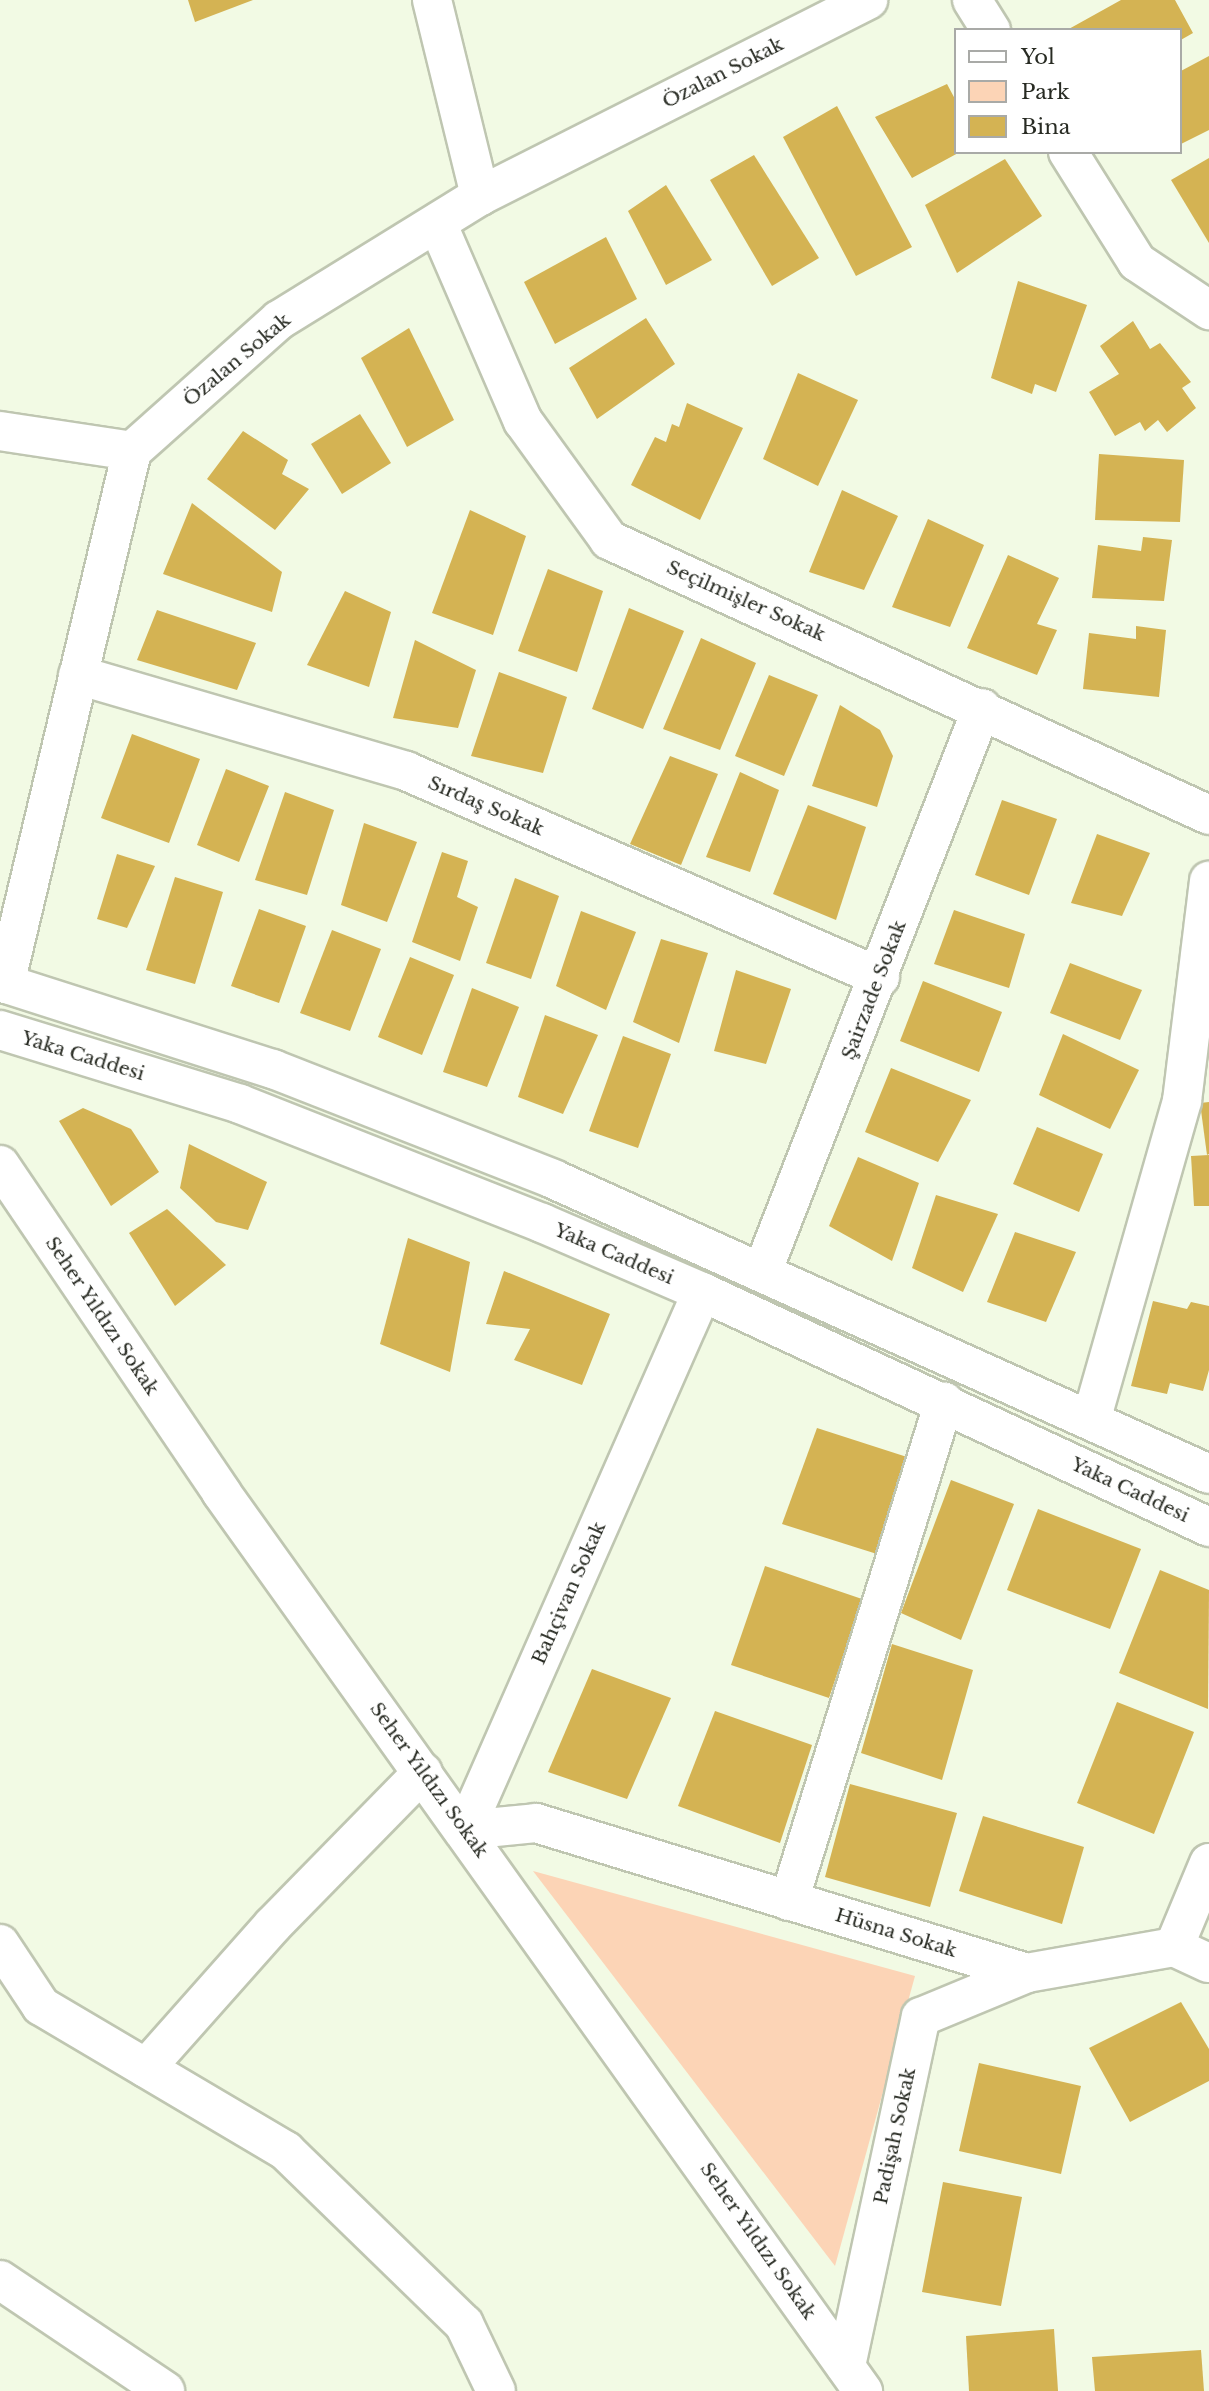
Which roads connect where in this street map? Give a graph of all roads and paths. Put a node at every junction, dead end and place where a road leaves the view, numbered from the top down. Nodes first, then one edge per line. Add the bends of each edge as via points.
1 (432, 0) edge
2 (867, 0) edge
3 (972, 0) edge
4 (989, 28) edge
5 (1069, 154) edge
6 (480, 196) junction
7 (438, 225) junction
8 (1209, 310) edge
9 (0, 431) edge
10 (132, 450) junction
11 (78, 675) junction
12 (982, 708) junction
13 (1209, 815) edge
14 (1209, 881) edge
15 (880, 976) junction
16 (2, 983) edge
17 (0, 1030) edge
18 (0, 1165) edge
19 (763, 1270) junction
20 (702, 1292) junction
21 (944, 1402) junction
22 (1092, 1418) junction
23 (1209, 1474) edge
24 (1209, 1527) edge
25 (422, 1772) junction
26 (465, 1830) junction
27 (1209, 1863) edge
28 (789, 1900) junction
29 (0, 1944) edge
30 (1174, 1947) junction
31 (1209, 1963) edge
32 (1027, 1973) junction
33 (146, 2068) junction
34 (0, 2280) edge
35 (855, 2379) edge
36 (164, 2391) edge
37 (496, 2391) edge

1 - 6 street
2 - 6 street, Özalan Sokak
3 - 4 street
5 - 8 street via 1137,262
6 - 7 street, Özalan Sokak
7 - 10 street, Özalan Sokak via 279,320
7 - 12 street, Seçilmişler Sokak via 523,421 610,540
9 - 10 street
10 - 11 street
11 - 15 street, Sırdaş Sokak via 406,771
11 - 16 street
12 - 13 street, Seçilmişler Sokak
12 - 15 street, Şairzade Sokak
14 - 22 street via 1182,1101
15 - 19 street, Şairzade Sokak
16 - 19 street via 273,1069 553,1179
17 - 20 street, Yaka Caddesi via 240,1104
18 - 25 street, Seher Yıldızı Sokak via 221,1492
19 - 22 street
20 - 21 street, Yaka Caddesi
20 - 26 street, Bahçivan Sokak
21 - 24 street, Yaka Caddesi
21 - 28 street
22 - 23 street
25 - 26 street, Seher Yıldızı Sokak
25 - 33 street via 273,1925
26 - 28 street, Hüsna Sokak via 536,1823
26 - 35 street, Seher Yıldızı Sokak
27 - 30 street
28 - 32 street, Hüsna Sokak
29 - 33 street via 41,2006
30 - 31 street
30 - 32 street, Hüsna Sokak
32 - 35 street, Padişah Sokak via 921,2017
33 - 37 street via 286,2151 464,2324
34 - 36 street

